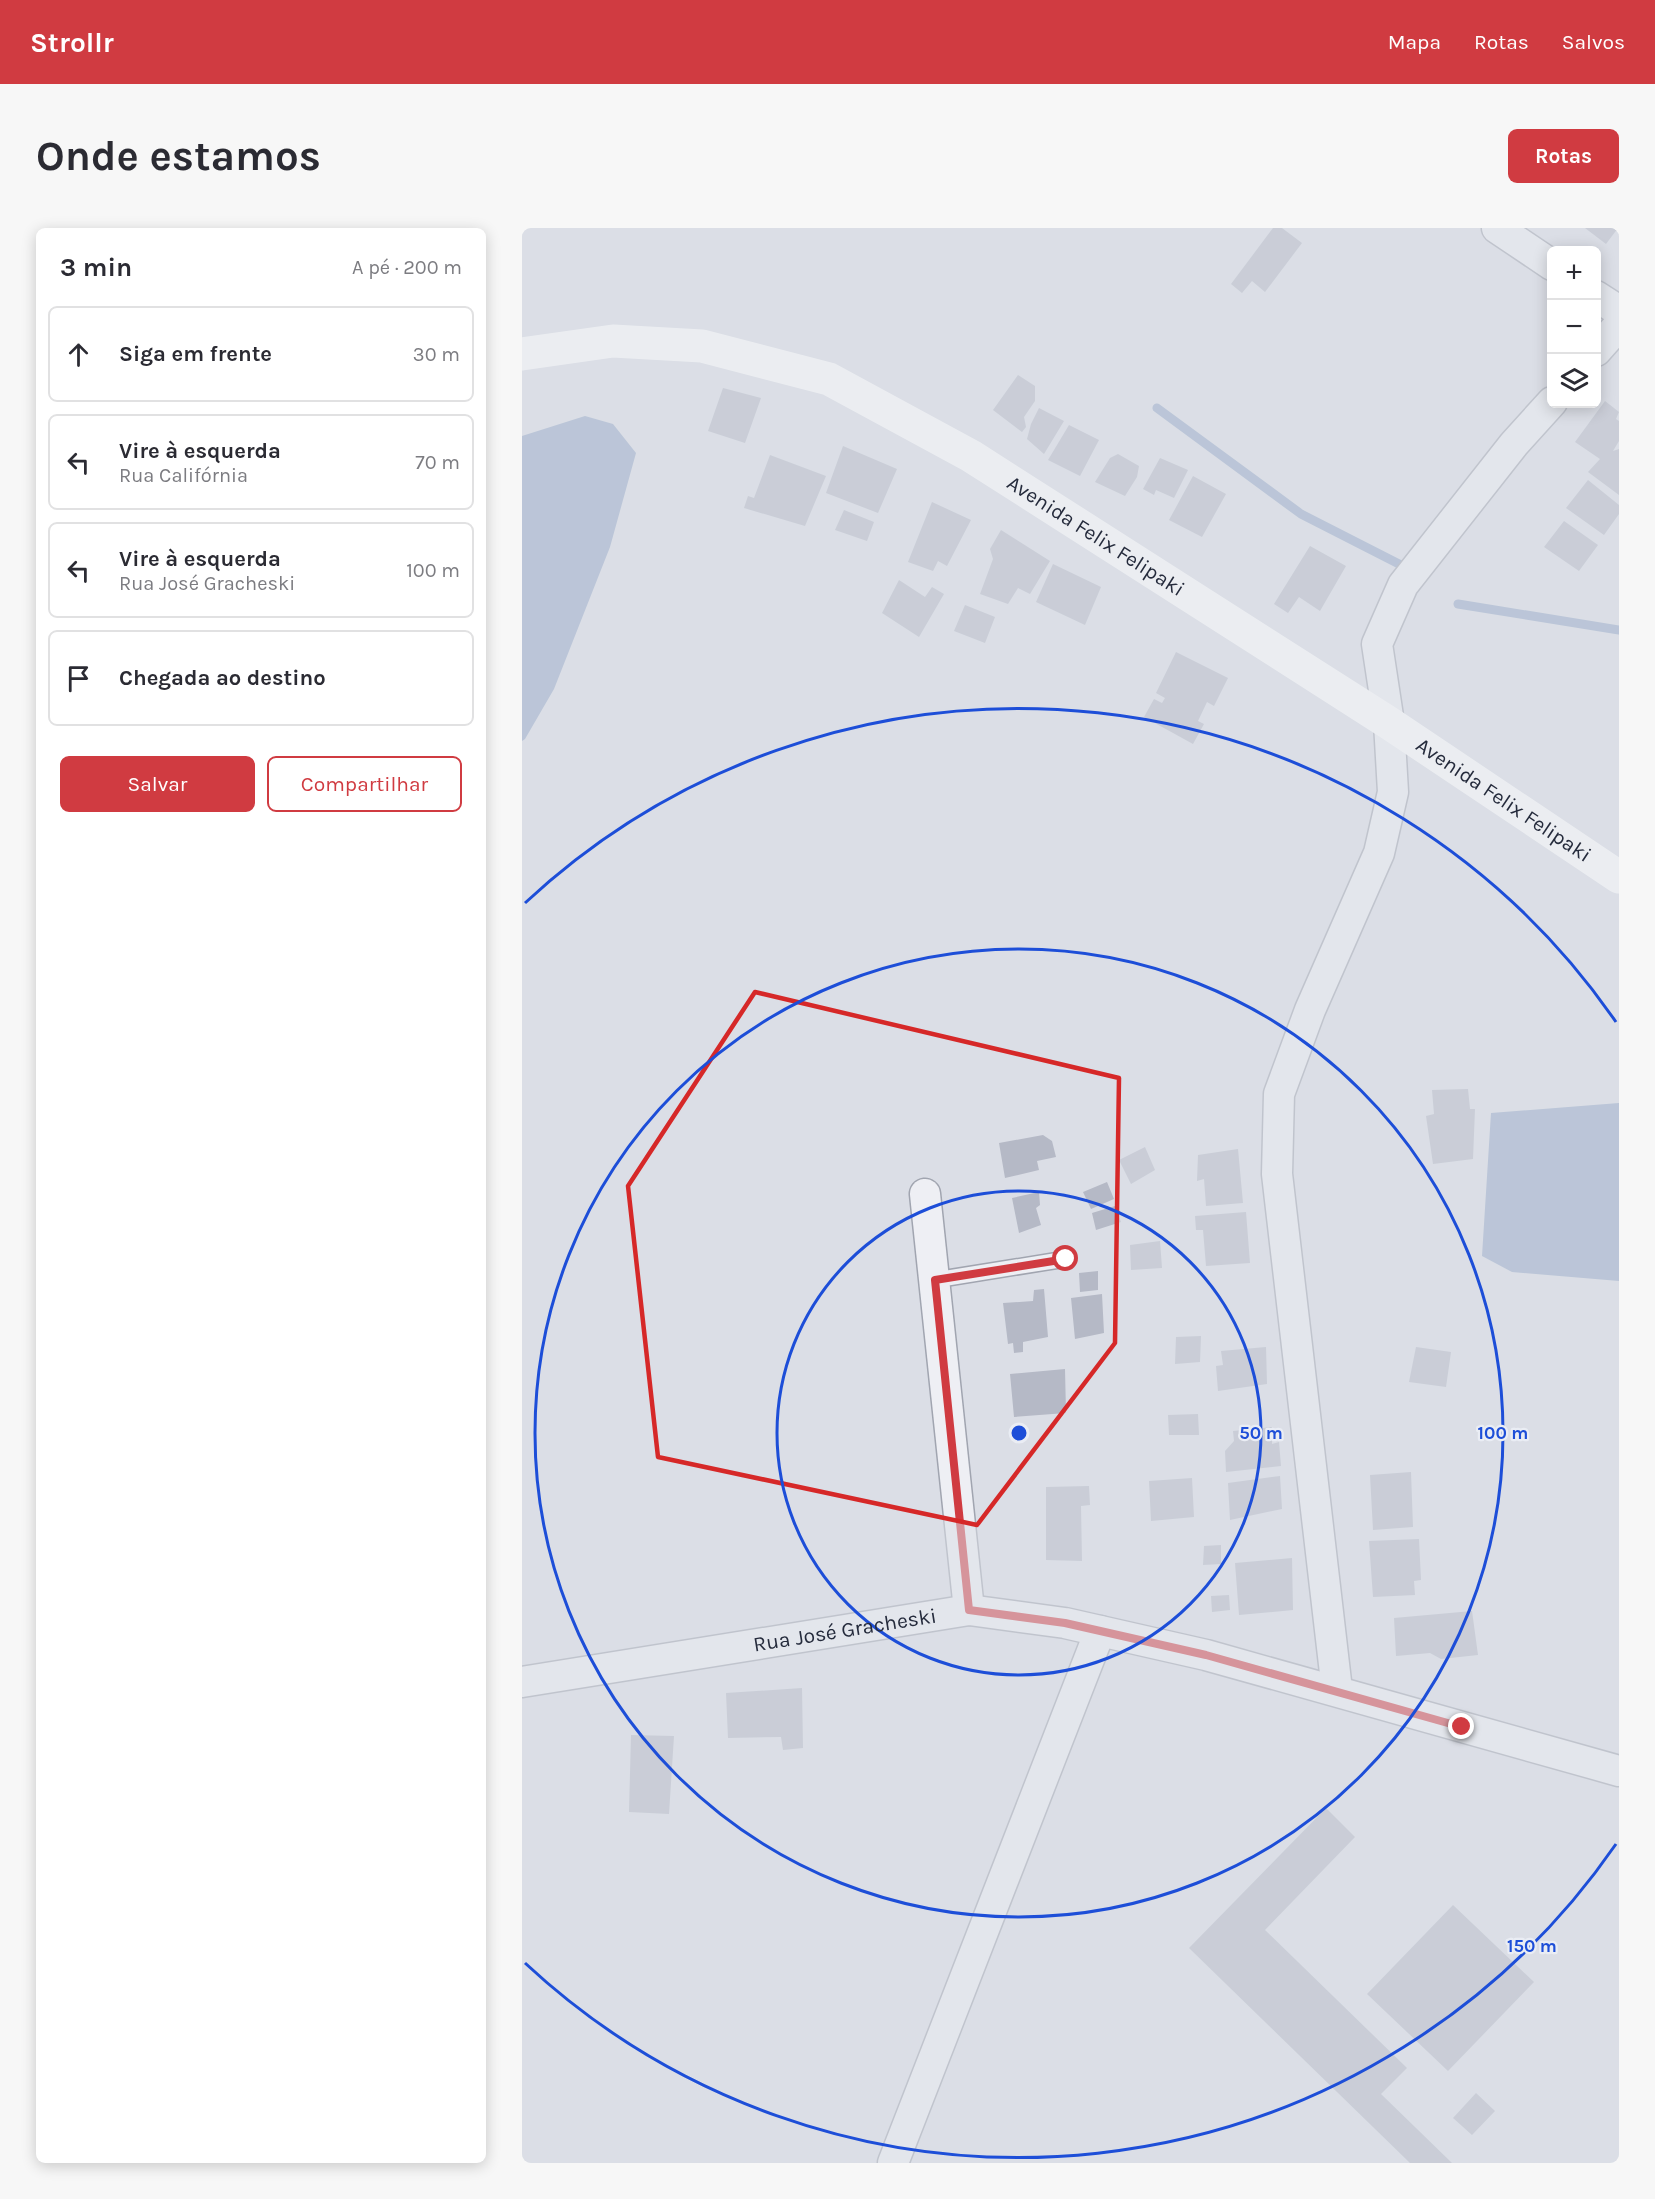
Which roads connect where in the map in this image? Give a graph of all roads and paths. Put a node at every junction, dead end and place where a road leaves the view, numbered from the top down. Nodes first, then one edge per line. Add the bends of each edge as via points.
1 (1497, 228) edge
2 (1547, 262) edge
3 (1601, 299) edge
4 (1619, 311) edge
5 (1619, 325) edge
6 (1601, 345) edge
7 (522, 354) edge
8 (1547, 407) edge
9 (1389, 723) junction
10 (1619, 877) edge
11 (925, 1194) dead end
12 (1066, 1259) dead end
13 (935, 1280) junction
14 (969, 1610) junction
15 (1101, 1631) junction
16 (522, 1682) edge
17 (1337, 1690) junction
18 (1619, 1772) edge
19 (893, 2163) edge

1 - 2 street
3 - 4 street
5 - 6 street
7 - 9 street, Avenida Felix Felipaki via 613,341 702,346 830,379 971,456
8 - 9 street via 1403,585 1377,644
9 - 10 street, Avenida Felix Felipaki
9 - 17 street via 1393,792 1379,853 1310,1010 1280,1094 1277,1174
11 - 13 street
12 - 13 lane
13 - 14 street
14 - 15 street, Rua José Gracheski
14 - 16 street, Rua José Gracheski
15 - 17 street, Rua José Gracheski
15 - 19 street
17 - 18 street, Rua José Gracheski

